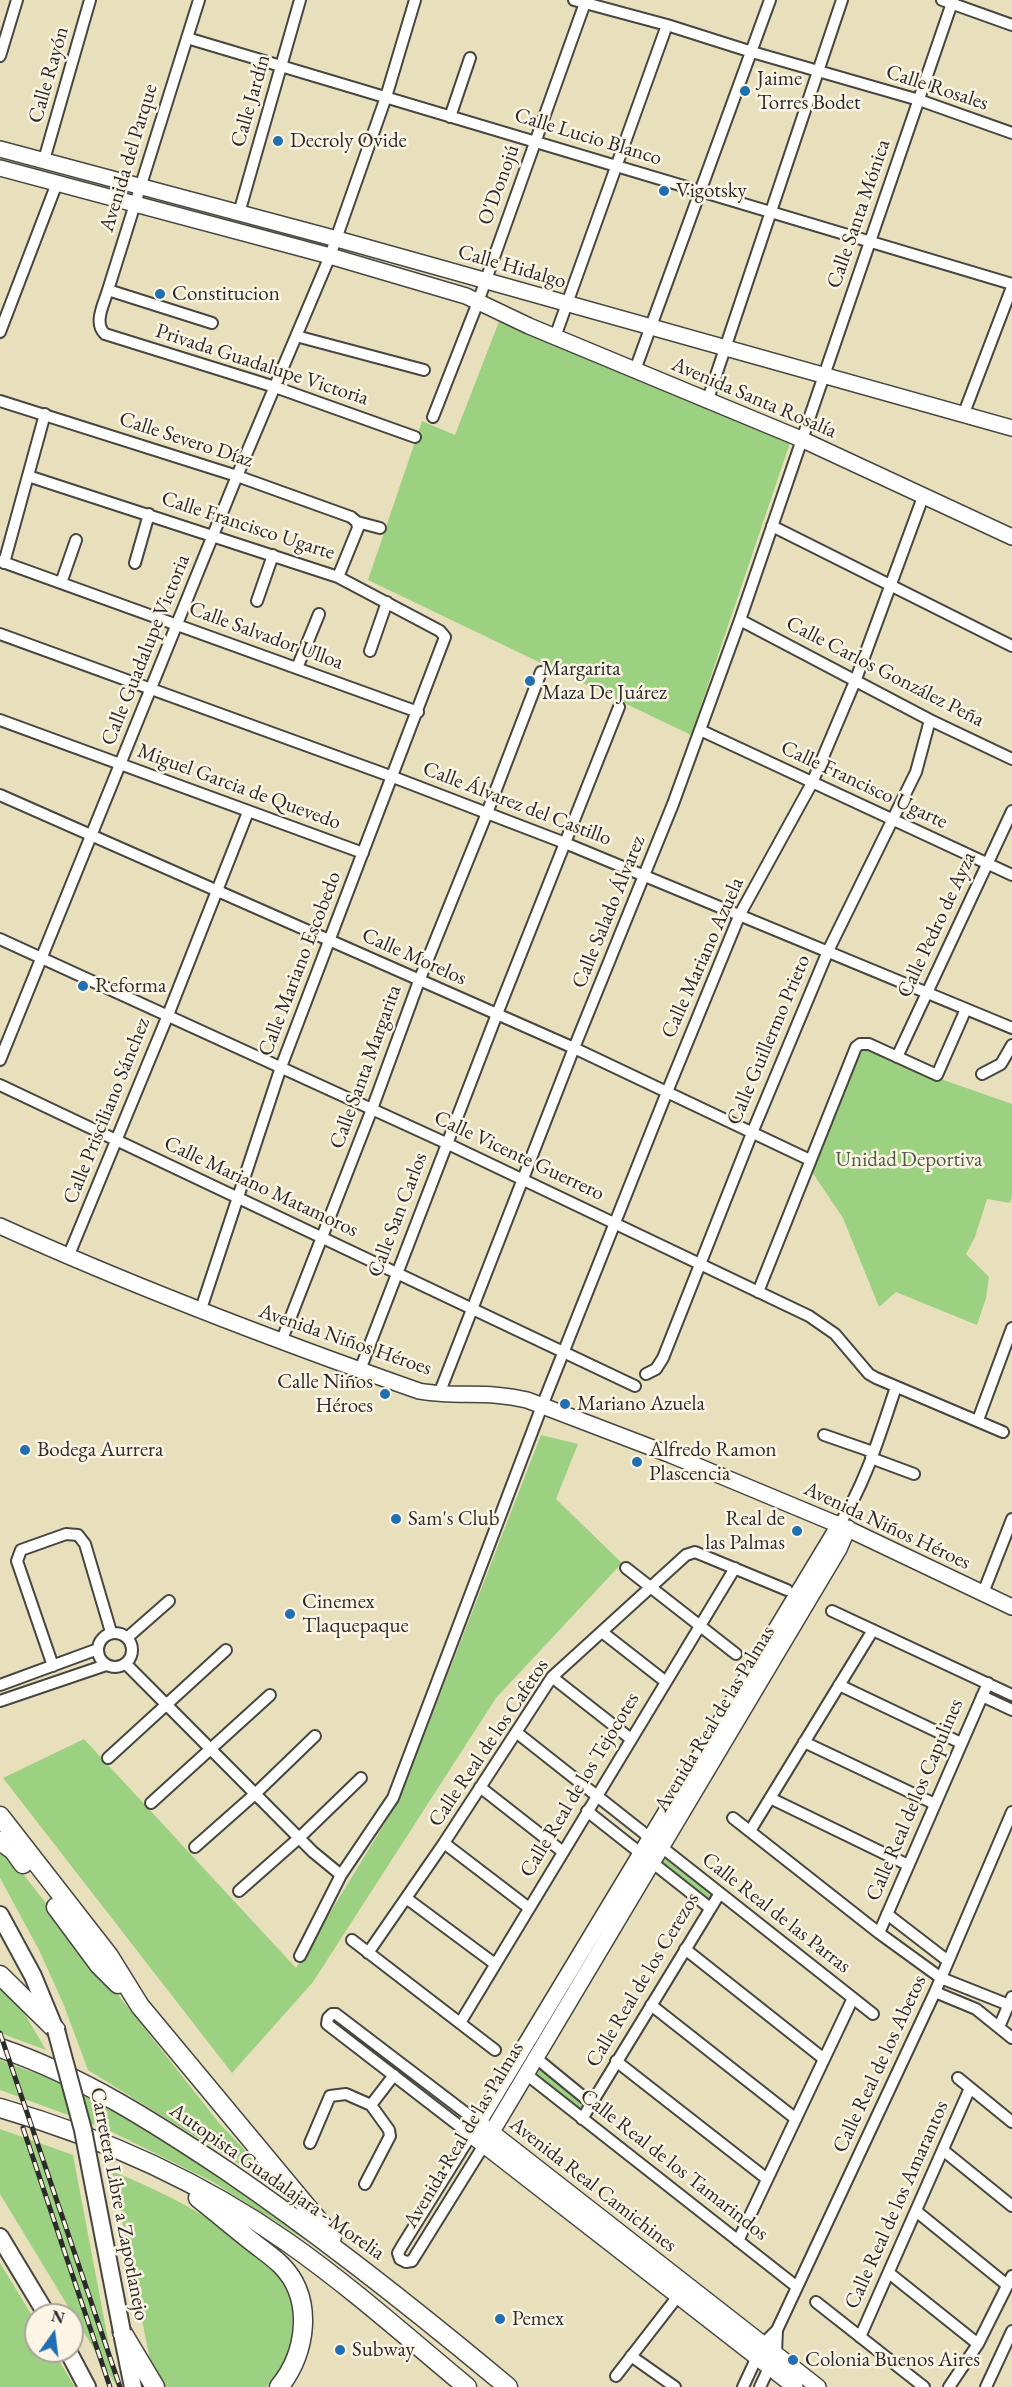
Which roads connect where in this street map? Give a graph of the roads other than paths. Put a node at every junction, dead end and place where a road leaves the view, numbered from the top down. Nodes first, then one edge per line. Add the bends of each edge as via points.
1 (16, 0) edge
2 (90, 0) edge
3 (199, 0) edge
4 (300, 0) edge
5 (415, 0) edge
6 (770, 0) edge
7 (843, 0) edge
8 (582, 1) edge
9 (949, 1) edge
10 (1011, 20) edge
11 (667, 25) junction
12 (187, 38) junction
13 (752, 52) junction
14 (0, 56) edge
15 (470, 58) dead end
16 (281, 66) junction
17 (818, 72) junction
18 (387, 98) junction
19 (919, 100) junction
20 (450, 117) junction
21 (1012, 133) edge
22 (535, 142) junction
23 (0, 149) edge
24 (44, 160) junction
25 (616, 166) junction
26 (0, 168) edge
27 (57, 183) junction
28 (139, 186) junction
29 (701, 191) junction
30 (135, 204) junction
31 (771, 212) junction
32 (239, 213) junction
33 (337, 239) junction
34 (871, 242) junction
35 (330, 256) junction
36 (485, 281) junction
37 (1012, 285) edge
38 (108, 290) junction
39 (478, 302) junction
40 (566, 304) junction
41 (212, 323) dead end
42 (650, 327) junction
43 (99, 329) joint
44 (0, 332) edge
45 (296, 336) junction
46 (555, 337) junction
47 (725, 347) junction
48 (424, 370) dead end
49 (635, 370) junction
50 (824, 375) junction
51 (275, 387) junction
52 (0, 401) edge
53 (707, 402) junction
54 (964, 413) junction
55 (45, 414) junction
56 (433, 417) dead end
57 (1012, 428) edge
58 (415, 437) dead end
59 (801, 439) junction
60 (28, 476) junction
61 (237, 476) junction
62 (923, 497) junction
63 (149, 514) junction
64 (357, 522) junction
65 (772, 526) junction
66 (380, 528) dead end
67 (214, 535) junction
68 (1012, 537) edge
69 (76, 540) dead end
70 (273, 555) junction
71 (2, 562) edge
72 (135, 563) dead end
73 (338, 577) junction
74 (62, 583) junction
75 (890, 584) junction
76 (257, 601) dead end
77 (387, 603) junction
78 (319, 614) dead end
79 (740, 620) junction
80 (178, 625) junction
81 (0, 634) edge
82 (445, 637) joint
83 (1012, 646) edge
84 (370, 651) dead end
85 (297, 668) junction
86 (541, 672) dead end
87 (856, 680) junction
88 (152, 689) junction
89 (619, 707) dead end
90 (418, 712) junction
91 (0, 720) edge
92 (930, 720) junction
93 (700, 730) junction
94 (1012, 759) edge
95 (121, 764) junction
96 (393, 777) junction
97 (812, 783) junction
98 (0, 795) edge
99 (1012, 811) edge
100 (248, 812) junction
101 (487, 813) junction
102 (891, 820) junction
103 (92, 836) junction
104 (565, 843) junction
105 (363, 853) junction
106 (987, 864) junction
107 (645, 874) junction
108 (1012, 875) edge
109 (216, 891) junction
110 (740, 914) junction
111 (0, 939) edge
112 (328, 941) junction
113 (828, 951) junction
114 (42, 958) junction
115 (418, 981) junction
116 (926, 991) junction
117 (966, 1009) junction
118 (496, 1014) junction
119 (168, 1015) junction
120 (1012, 1028) edge
121 (1012, 1045) edge
122 (574, 1048) junction
123 (897, 1057) junction
124 (0, 1060) edge
125 (281, 1067) junction
126 (982, 1074) dead end
127 (0, 1085) edge
128 (667, 1092) junction
129 (372, 1109) junction
130 (752, 1133) junction
131 (116, 1140) junction
132 (447, 1143) junction
133 (810, 1160) junction
134 (523, 1179) junction
135 (238, 1198) junction
136 (615, 1222) junction
137 (0, 1226) edge
138 (322, 1238) junction
139 (68, 1257) junction
140 (700, 1263) junction
141 (397, 1274) junction
142 (758, 1292) junction
143 (201, 1309) junction
144 (472, 1309) junction
145 (1012, 1328) edge
146 (281, 1342) junction
147 (563, 1353) junction
148 (360, 1370) junction
149 (646, 1374) dead end
150 (635, 1386) dead end
151 (896, 1388) junction
152 (439, 1394) junction
153 (542, 1406) junction
154 (978, 1420) junction
155 (1004, 1431) dead end
156 (824, 1435) dead end
157 (872, 1455) junction
158 (915, 1474) dead end
159 (1012, 1519) edge
160 (843, 1526) junction
161 (626, 1568) dead end
162 (735, 1568) junction
163 (651, 1587) junction
164 (787, 1590) dead end
165 (983, 1593) junction
166 (169, 1601) dead end
167 (1012, 1607) edge
168 (832, 1611) dead end
169 (700, 1625) junction
170 (873, 1630) junction
171 (111, 1632) junction
172 (602, 1632) junction
173 (128, 1637) junction
174 (98, 1649) junction
175 (226, 1650) dead end
176 (736, 1654) dead end
177 (126, 1664) junction
178 (106, 1665) junction
179 (53, 1666) junction
180 (552, 1677) junction
181 (666, 1682) junction
182 (988, 1683) junction
183 (2, 1684) edge
184 (839, 1685) junction
185 (270, 1695) dead end
186 (1012, 1695) edge
187 (982, 1696) junction
188 (4, 1699) edge
189 (166, 1704) junction
190 (1012, 1710) edge
191 (516, 1732) junction
192 (315, 1736) dead end
193 (631, 1739) junction
194 (804, 1742) junction
195 (962, 1743) junction
196 (210, 1749) junction
197 (108, 1758) dead end
198 (361, 1778) dead end
199 (480, 1787) junction
200 (255, 1794) junction
201 (597, 1796) junction
202 (770, 1798) junction
203 (151, 1803) dead end
204 (935, 1804) junction
205 (587, 1811) junction
206 (1012, 1812) edge
207 (0, 1816) edge
208 (733, 1818) dead end
209 (750, 1831) junction
210 (299, 1838) junction
211 (0, 1841) edge
212 (444, 1843) junction
213 (656, 1843) junction
214 (195, 1847) dead end
215 (562, 1852) junction
216 (641, 1853) junction
217 (654, 1863) junction
218 (908, 1865) junction
219 (341, 1875) junction
220 (239, 1891) dead end
221 (720, 1893) junction
222 (406, 1898) junction
223 (529, 1908) junction
224 (710, 1908) junction
225 (887, 1914) junction
226 (0, 1915) edge
227 (879, 1933) junction
228 (352, 1940) dead end
229 (685, 1949) junction
230 (368, 1953) junction
231 (300, 1956) dead end
232 (948, 1961) junction
233 (495, 1964) junction
234 (0, 1975) edge
235 (941, 1978) junction
236 (935, 1992) junction
237 (554, 1998) junction
238 (853, 1998) junction
239 (1010, 2001) edge
240 (651, 2005) junction
241 (140, 2006) junction
242 (567, 2007) junction
243 (873, 2014) dead end
244 (460, 2023) junction
245 (999, 2028) junction
246 (56, 2030) junction
247 (1012, 2038) edge
248 (0, 2048) edge
249 (495, 2050) dead end
250 (536, 2058) junction
251 (824, 2059) junction
252 (616, 2061) junction
253 (526, 2074) junction
254 (394, 2075) junction
255 (958, 2078) dead end
256 (970, 2088) junction
257 (591, 2103) junction
258 (371, 2105) junction
259 (0, 2108) edge
260 (582, 2118) junction
261 (796, 2119) junction
262 (1012, 2122) edge
263 (481, 2134) junction
264 (310, 2143) dead end
265 (944, 2151) junction
266 (168, 2174) junction
267 (767, 2179) junction
268 (365, 2184) dead end
269 (1012, 2206) edge
270 (916, 2211) junction
271 (0, 2237) edge
272 (738, 2241) junction
273 (348, 2257) junction
274 (889, 2273) junction
275 (1009, 2281) edge
276 (797, 2287) junction
277 (678, 2296) junction
278 (816, 2302) dead end
279 (39, 2303) edge
280 (1012, 2331) edge
281 (122, 2332) junction
282 (860, 2337) junction
283 (978, 2344) junction
284 (766, 2355) junction
285 (631, 2356) junction
286 (74, 2363) edge
287 (616, 2376) dead end
288 (87, 2387) edge
289 (133, 2387) edge
290 (155, 2387) edge
291 (279, 2387) edge
292 (467, 2387) edge
293 (508, 2387) edge
294 (675, 2387) edge
295 (743, 2387) edge
296 (760, 2387) edge
297 (795, 2387) edge
298 (818, 2387) edge
299 (924, 2387) edge
300 (949, 2387) edge
301 (986, 2387) edge

1 - 14 street
2 - 24 street, Calle Rayón
3 - 12 street, Avenida del Parque
4 - 16 street, Calle Jardín
5 - 18 street, Calle Guadalupe Victoria
6 - 13 street
7 - 17 street
8 - 11 street, Calle Rosales
8 - 22 street, O'Donojú
9 - 10 street
9 - 19 street, Calle Santa Mónica
11 - 13 street, Calle Rosales
11 - 25 street
12 - 16 street, Calle Lucio Blanco
12 - 28 street, Avenida del Parque
13 - 17 street, Calle Rosales
13 - 29 street
15 - 20 street
16 - 18 street, Calle Lucio Blanco
16 - 32 street, Calle Jardín
17 - 19 street, Calle Rosales
17 - 31 street
18 - 20 street, Calle Lucio Blanco
18 - 33 street, Calle Guadalupe Victoria
19 - 21 street, Calle Rosales
19 - 34 street, Calle Santa Mónica
20 - 22 street, Calle Lucio Blanco
22 - 25 street, Calle Lucio Blanco
22 - 36 street, O'Donojú
23 - 24 street, Calle Hidalgo
24 - 28 street, Calle Hidalgo
25 - 29 street, Calle Lucio Blanco
25 - 40 street
26 - 27 street, Calle Hidalgo
27 - 30 street, Calle Hidalgo
27 - 44 street
28 - 30 street, Avenida del Parque
28 - 32 street, Calle Hidalgo
29 - 31 street, Calle Lucio Blanco
29 - 42 street
30 - 35 street, Calle Hidalgo
30 - 38 street, Avenida del Parque
31 - 34 street, Calle Lucio Blanco
31 - 47 street
32 - 33 street, Calle Hidalgo
33 - 35 street, Calle Guadalupe Victoria
33 - 36 street, Calle Hidalgo
34 - 37 street, Calle Lucio Blanco
34 - 50 street, Calle Santa Mónica
35 - 39 street, Calle Hidalgo
35 - 45 street, Calle Guadalupe Victoria
36 - 39 street, O'Donojú
36 - 40 street, Calle Hidalgo
37 - 54 street
38 - 41 street
38 - 43 street, Avenida del Parque
39 - 46 street, Avenida Santa Rosalía
39 - 56 street, O'Donojú
40 - 42 street, Calle Hidalgo
40 - 46 street
42 - 47 street, Calle Hidalgo
42 - 49 street
43 - 51 street, Privada Guadalupe Victoria
45 - 48 street
45 - 51 street, Calle Guadalupe Victoria
46 - 49 street, Avenida Santa Rosalía
47 - 50 street, Calle Hidalgo
47 - 53 street
49 - 53 street, Avenida Santa Rosalía
50 - 54 street, Calle Hidalgo
50 - 59 street, Calle Santa Mónica
51 - 58 street, Privada Guadalupe Victoria
51 - 61 street, Calle Guadalupe Victoria
52 - 55 street, Calle Severo Díaz
53 - 59 street, Avenida Santa Rosalía
54 - 57 street, Calle Hidalgo
55 - 60 street
55 - 61 street, Calle Severo Díaz
59 - 62 street, Avenida Santa Rosalía
59 - 65 street, Calle Salado Álvarez
60 - 63 street, Calle Francisco Ugarte
60 - 71 street
61 - 64 street, Calle Severo Díaz
61 - 67 street, Calle Guadalupe Victoria
62 - 68 street, Avenida Santa Rosalía
62 - 75 street, Calle Mariano Azuela
63 - 67 street, Calle Francisco Ugarte
63 - 72 street
64 - 66 street, Calle Severo Díaz
64 - 73 street
65 - 75 street
65 - 79 street, Calle Salado Álvarez
67 - 70 street, Calle Francisco Ugarte
67 - 80 street, Calle Guadalupe Victoria
69 - 74 street
70 - 73 street, Calle Francisco Ugarte
70 - 76 street
71 - 74 street, Calle Salvador Ulloa
73 - 77 street, Calle Francisco Ugarte
74 - 80 street, Calle Salvador Ulloa
75 - 83 street
75 - 87 street, Calle Mariano Azuela
77 - 82 street, Calle Francisco Ugarte
77 - 84 street
78 - 85 street
79 - 87 street, Calle Carlos González Peña
79 - 93 street, Calle Salado Álvarez
80 - 85 street, Calle Salvador Ulloa
80 - 88 street, Calle Guadalupe Victoria
81 - 88 street, Calle Álvarez del Castillo
82 - 90 street, Calle Mariano Escobedo
85 - 90 street, Calle Salvador Ulloa
86 - 101 street, Calle Santa Margarita
87 - 92 street, Calle Carlos González Peña
87 - 97 street, Calle Mariano Azuela
88 - 95 street, Calle Guadalupe Victoria
88 - 96 street, Calle Álvarez del Castillo
89 - 104 street, Calle San Carlos
90 - 96 street, Calle Mariano Escobedo
91 - 95 street, Miguel Garcia de Quevedo
92 - 94 street, Calle Carlos González Peña
92 - 102 street, Calle Guillermo Prieto via 916,772
93 - 97 street, Calle Francisco Ugarte
93 - 107 street, Calle Salado Álvarez
95 - 100 street, Miguel Garcia de Quevedo
95 - 103 street, Calle Guadalupe Victoria
96 - 101 street, Calle Álvarez del Castillo
96 - 105 street, Calle Mariano Escobedo
97 - 102 street, Calle Francisco Ugarte
97 - 110 street, Calle Mariano Azuela
98 - 103 street, Calle Morelos
99 - 106 street, Calle Pedro de Ayza
100 - 105 street, Miguel Garcia de Quevedo
100 - 109 street, Calle Prisciliano Sánchez
101 - 104 street, Calle Álvarez del Castillo
101 - 115 street, Calle Santa Margarita
102 - 106 street, Calle Francisco Ugarte
102 - 113 street, Calle Guillermo Prieto
103 - 109 street, Calle Morelos
103 - 114 street, Calle Guadalupe Victoria
104 - 107 street, Calle Álvarez del Castillo
104 - 118 street, Calle San Carlos
105 - 112 street, Calle Mariano Escobedo
106 - 108 street, Calle Francisco Ugarte
106 - 116 street, Calle Pedro de Ayza
107 - 110 street, Calle Álvarez del Castillo
107 - 122 street, Calle Salado Álvarez
109 - 112 street, Calle Morelos
109 - 119 street, Calle Prisciliano Sánchez
110 - 113 street, Calle Álvarez del Castillo
110 - 128 street, Calle Mariano Azuela
111 - 114 street, Calle Vicente Guerrero
112 - 115 street, Calle Morelos
112 - 125 street, Calle Mariano Escobedo
113 - 116 street, Calle Álvarez del Castillo
113 - 130 street, Calle Guillermo Prieto
114 - 119 street, Calle Vicente Guerrero
114 - 124 street, Calle Guadalupe Victoria
115 - 118 street, Calle Morelos
115 - 129 street, Calle Santa Margarita
116 - 117 street, Calle Álvarez del Castillo
116 - 123 street, Calle Pedro de Ayza
117 - 120 street, Calle Álvarez del Castillo
117 - 123 street via 937,1075
118 - 122 street, Calle Morelos
118 - 132 street, Calle San Carlos
119 - 125 street, Calle Vicente Guerrero
119 - 131 street, Calle Prisciliano Sánchez
121 - 126 street via 1001,1064
122 - 128 street, Calle Morelos
122 - 134 street, Calle Salado Álvarez
123 - 133 street via 869,1044 860,1044 854,1051
125 - 129 street, Calle Vicente Guerrero
125 - 135 street, Calle Mariano Escobedo
127 - 131 street, Calle Mariano Matamoros
128 - 130 street, Calle Morelos
128 - 136 street, Calle Mariano Azuela
129 - 132 street, Calle Vicente Guerrero
129 - 138 street, Calle Santa Margarita
130 - 133 street, Calle Morelos
130 - 140 street, Calle Guillermo Prieto
131 - 135 street, Calle Mariano Matamoros
131 - 139 street, Calle Prisciliano Sánchez
132 - 134 street, Calle Vicente Guerrero
132 - 141 street, Calle San Carlos
133 - 142 street
134 - 136 street, Calle Vicente Guerrero
134 - 144 street, Calle Salado Álvarez
135 - 138 street, Calle Mariano Matamoros
135 - 143 street, Calle Mariano Escobedo
136 - 140 street, Calle Vicente Guerrero
136 - 147 street, Calle Mariano Azuela
137 - 139 street, Avenida Niños Héroes
138 - 141 street, Calle Mariano Matamoros
138 - 146 street, Calle Santa Margarita
139 - 143 street, Avenida Niños Héroes
140 - 142 street, Calle Vicente Guerrero
140 - 149 street, Calle Guillermo Prieto via 663,1358
141 - 144 street, Calle Mariano Matamoros
141 - 148 street, Calle San Carlos
142 - 151 street, Calle Vicente Guerrero via 827,1326 869,1374
143 - 146 street, Avenida Niños Héroes
144 - 147 street, Calle Mariano Matamoros
144 - 152 street, Calle Salado Álvarez
145 - 154 street
146 - 148 street, Avenida Niños Héroes
147 - 150 street, Calle Mariano Matamoros
147 - 153 street, Calle Mariano Azuela
148 - 152 street, Avenida Niños Héroes
151 - 154 street, Calle Vicente Guerrero
151 - 157 street, Avenida Real de las Palmas
152 - 153 street, Avenida Niños Héroes via 506,1394
153 - 160 street, Avenida Niños Héroes
153 - 219 street, Calle Mariano Azuela via 393,1798
154 - 155 street, Calle Vicente Guerrero
156 - 157 street
157 - 158 street
157 - 160 street, Avenida Real de las Palmas
159 - 165 street
160 - 165 street, Avenida Niños Héroes
160 - 213 street, Avenida Real de las Palmas
161 - 163 street
162 - 163 street, Calle Real de los Cafetos via 691,1552
162 - 164 street
162 - 169 street, Calle Real de los Tejocotes
163 - 169 street
163 - 172 street, Calle Real de los Cafetos
165 - 167 street, Avenida Niños Héroes
166 - 173 street
168 - 170 street
169 - 176 street
169 - 181 street, Calle Real de los Tejocotes
170 - 182 street
170 - 184 street
171 - 173 street
171 - 174 street via 101,1639
171 - 179 street via 85,1544 78,1535 66,1534 21,1550 17,1561
172 - 180 street, Calle Real de los Cafetos
172 - 181 street
173 - 177 street via 133,1646
174 - 178 street
174 - 179 street
175 - 189 street
177 - 178 street
177 - 189 street
178 - 188 street
179 - 183 street
180 - 191 street, Calle Real de los Cafetos
180 - 193 street
181 - 193 street, Calle Real de los Tejocotes
182 - 186 street
182 - 187 street, Calle Real de los Capulines
183 - 188 street
184 - 194 street
184 - 195 street
185 - 196 street
187 - 190 street
187 - 195 street, Calle Real de los Capulines
189 - 196 street
189 - 197 street
191 - 199 street, Calle Real de los Cafetos
191 - 201 street, Calle Real de las Parras
192 - 200 street
193 - 201 street, Calle Real de los Tejocotes
194 - 202 street
194 - 204 street
195 - 204 street, Calle Real de los Capulines
196 - 200 street
196 - 203 street
198 - 210 street
199 - 212 street, Calle Real de los Cafetos
199 - 215 street
200 - 210 street
200 - 214 street
201 - 205 street, Calle Real de los Tejocotes
201 - 213 street, Calle Real de las Parras
202 - 209 street
202 - 218 street
204 - 218 street, Calle Real de los Capulines
205 - 215 street, Calle Real de los Tejocotes
205 - 216 street, Calle Real de las Parras
206 - 232 street, Calle Real de los Abetos
207 - 241 highway via 109,1956
208 - 209 street
209 - 227 street
210 - 219 street
210 - 220 street
211 - 241 highway via 14,1850 99,1965
212 - 222 street, Calle Real de los Cafetos
212 - 223 street
213 - 216 street, Avenida Real de las Palmas
213 - 217 street, Avenida Real de las Palmas
213 - 221 street, Calle Real de las Parras
215 - 223 street, Calle Real de los Tejocotes
216 - 217 street, Calle Real de las Parras
216 - 237 street, Avenida Real de las Palmas
217 - 224 street, Calle Real de las Parras
217 - 242 street, Avenida Real de las Palmas
218 - 225 street, Calle Real de los Capulines
219 - 231 street, Calle Mariano Azuela
221 - 224 street, Calle Real de los Cerezos
221 - 238 street, Calle Real de las Parras
222 - 230 street, Calle Real de los Cafetos
222 - 233 street
223 - 233 street, Calle Real de los Tejocotes
224 - 229 street, Calle Real de los Cerezos
225 - 227 street, Calle Real de los Capulines
225 - 232 street
226 - 246 main road, Carretera Libre a Zapotlanejo
227 - 235 street
228 - 230 street
229 - 240 street, Calle Real de los Cerezos
229 - 251 street
230 - 244 street
232 - 235 street, Calle Real de los Abetos
233 - 244 street, Calle Real de los Tejocotes
234 - 246 highway
235 - 236 street, Calle Real de los Abetos
235 - 239 street
236 - 245 street via 976,2009
236 - 276 street, Calle Real de los Abetos
237 - 242 street
237 - 263 street, Avenida Real de las Palmas
238 - 243 street, Calle Real de las Parras
238 - 251 street
239 - 245 street
240 - 252 street, Calle Real de los Cerezos
240 - 261 street
241 - 273 highway
242 - 250 street, Avenida Real de las Palmas
244 - 249 street
245 - 247 street
246 - 281 main road, Carretera Libre a Zapotlanejo, bridge via 83,2130
248 - 273 highway, Autopista Guadalajara - Morelia via 62,2073 136,2113 258,2192
250 - 253 street, Avenida Real de las Palmas
250 - 257 street, Calle Real de los Tamarindos
251 - 261 street
252 - 257 street, Calle Real de los Cerezos
252 - 267 street
253 - 260 street, Calle Real de los Tamarindos
253 - 263 street, Avenida Real de las Palmas
254 - 258 street
254 - 263 street, Avenida Real Camichines
254 - 263 street, Avenida Real Camichines via 327,2024 330,2015 336,2014
255 - 256 street
256 - 262 street
256 - 265 street, Calle Real de los Amarantos
257 - 260 street, Calle Real de los Cerezos
258 - 264 street via 346,2094 330,2096
258 - 268 street via 390,2136
259 - 266 highway, Autopista Guadalajara - Morelia via 106,2144
260 - 272 street, Calle Real de los Tamarindos
261 - 267 street
263 - 263 street, Avenida Real de las Palmas via 402,2246 400,2259 412,2261
263 - 277 street, Avenida Real Camichines
263 - 284 street, Avenida Real Camichines
265 - 269 street
265 - 270 street, Calle Real de los Amarantos
266 - 291 highway via 281,2265 293,2282 304,2323 294,2366
266 - 292 highway, Autopista Guadalajara - Morelia via 240,2211 287,2242
267 - 272 street
270 - 274 street, Calle Real de los Amarantos
270 - 275 street
271 - 279 main road
272 - 276 street, Calle Real de los Tamarindos
273 - 293 highway, Autopista Guadalajara - Morelia
274 - 282 street, Calle Real de los Amarantos
274 - 283 street
275 - 283 street
276 - 284 street, Calle Real de los Abetos
277 - 284 street, Avenida Real Camichines
277 - 285 street
278 - 282 street
280 - 301 street
281 - 289 main road, Carretera Libre a Zapotlanejo
281 - 290 highway
282 - 299 street
283 - 300 street
284 - 295 street, Calle Real de los Abetos
284 - 296 street, Calle Real de los Abetos
284 - 297 street, Avenida Real Camichines
284 - 298 street, Avenida Real Camichines
285 - 287 street
285 - 294 street
286 - 288 main road

